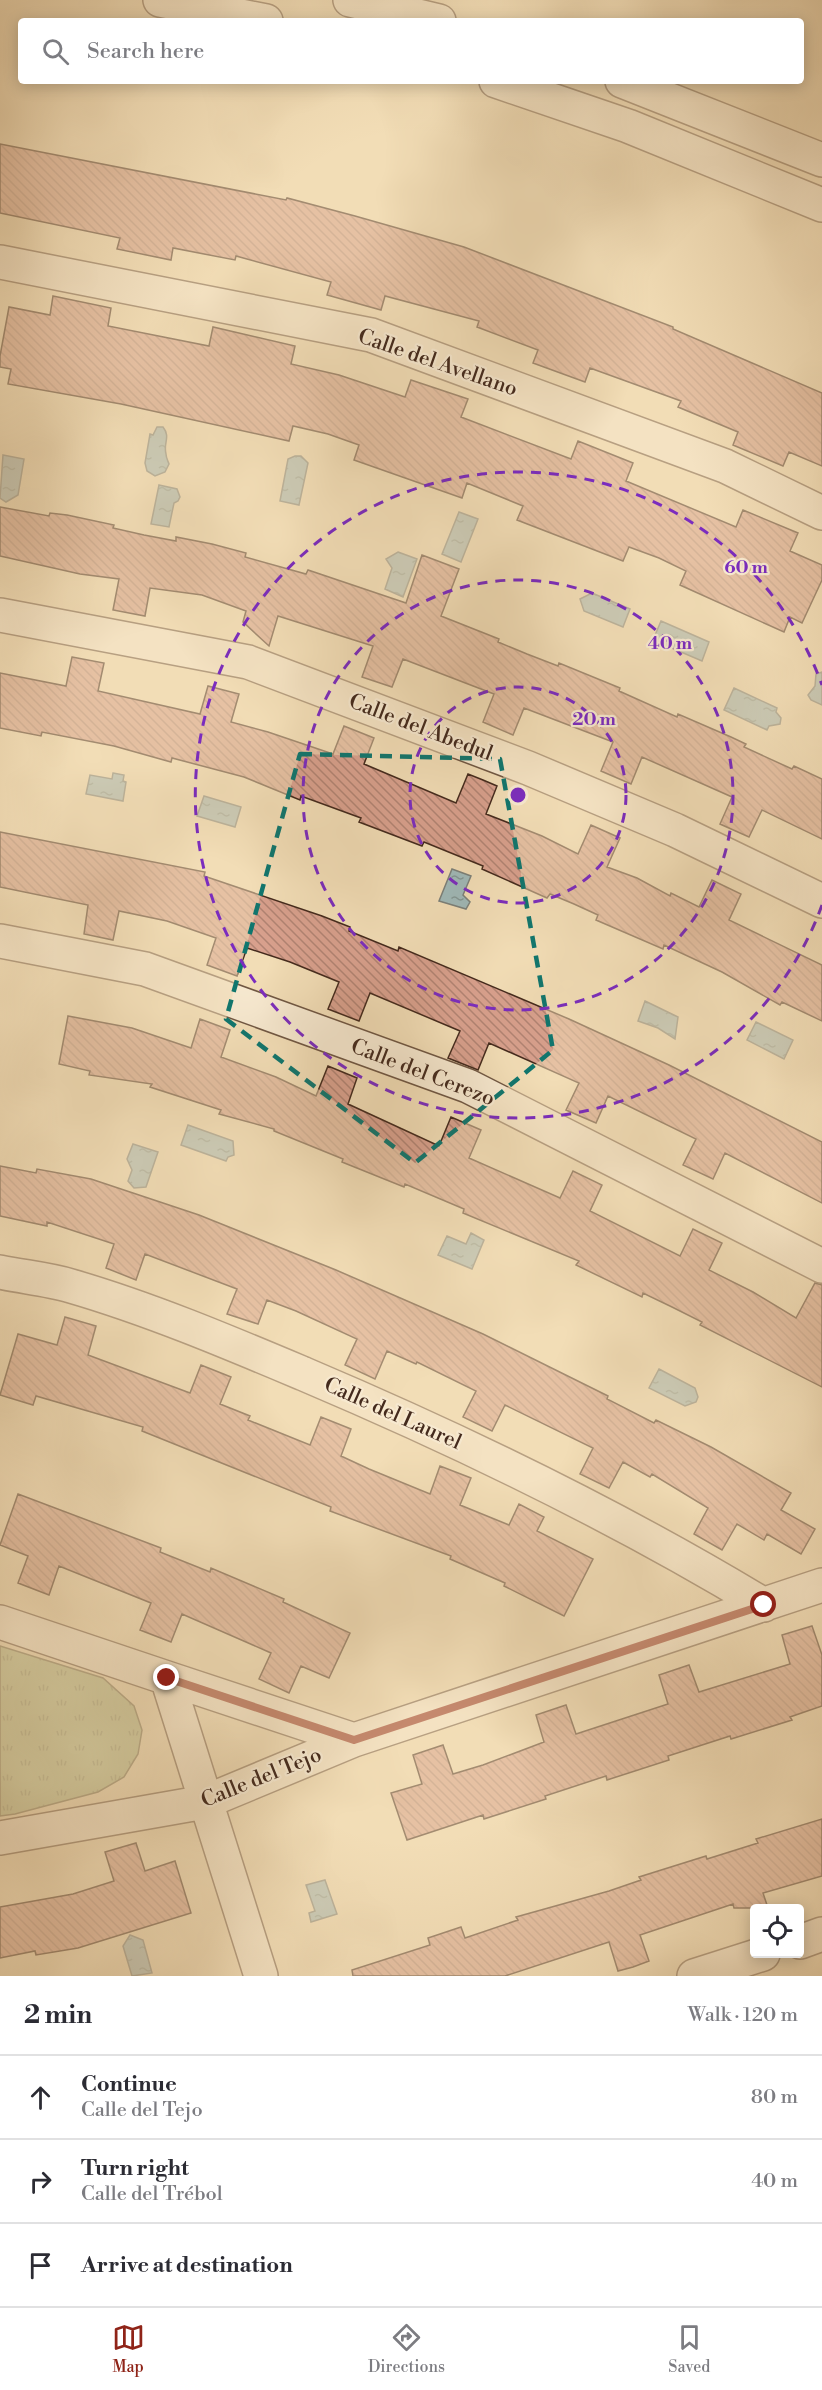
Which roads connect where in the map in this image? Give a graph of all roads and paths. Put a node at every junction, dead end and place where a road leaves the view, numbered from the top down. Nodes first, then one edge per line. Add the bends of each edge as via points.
1 (160, 0) edge
2 (350, 0) edge
3 (251, 18) edge
4 (426, 18) edge
5 (505, 84) edge
6 (630, 84) edge
7 (822, 160) edge
8 (822, 205) edge
9 (0, 262) edge
10 (822, 513) edge
11 (0, 615) edge
12 (822, 901) edge
13 (0, 941) edge
14 (822, 1266) edge
15 (0, 1272) edge
16 (822, 1585) edge
17 (764, 1605) junction
18 (0, 1622) edge
19 (167, 1678) junction
20 (354, 1740) junction
21 (205, 1802) junction
22 (0, 1838) edge
23 (822, 1934) edge
24 (804, 1941) edge
25 (750, 1957) edge
26 (261, 1976) edge
27 (694, 1976) edge

1 - 3 street
2 - 4 street
5 - 8 street via 628,126
6 - 7 street
9 - 10 street, Calle del Avellano via 371,335 725,466
11 - 12 street, Calle del Abedul via 248,662 528,768 675,831
13 - 14 street, Calle del Cerezo via 145,969 468,1086
15 - 17 street, Calle del Laurel via 70,1286 231,1344 383,1407 651,1540
16 - 17 street, Calle del Tejo
17 - 20 street, Calle del Tejo
18 - 19 street
19 - 20 street
19 - 21 street
20 - 21 street, Calle del Tejo
21 - 22 street, Calle del Tejo
21 - 26 street
23 - 24 street
25 - 27 street

